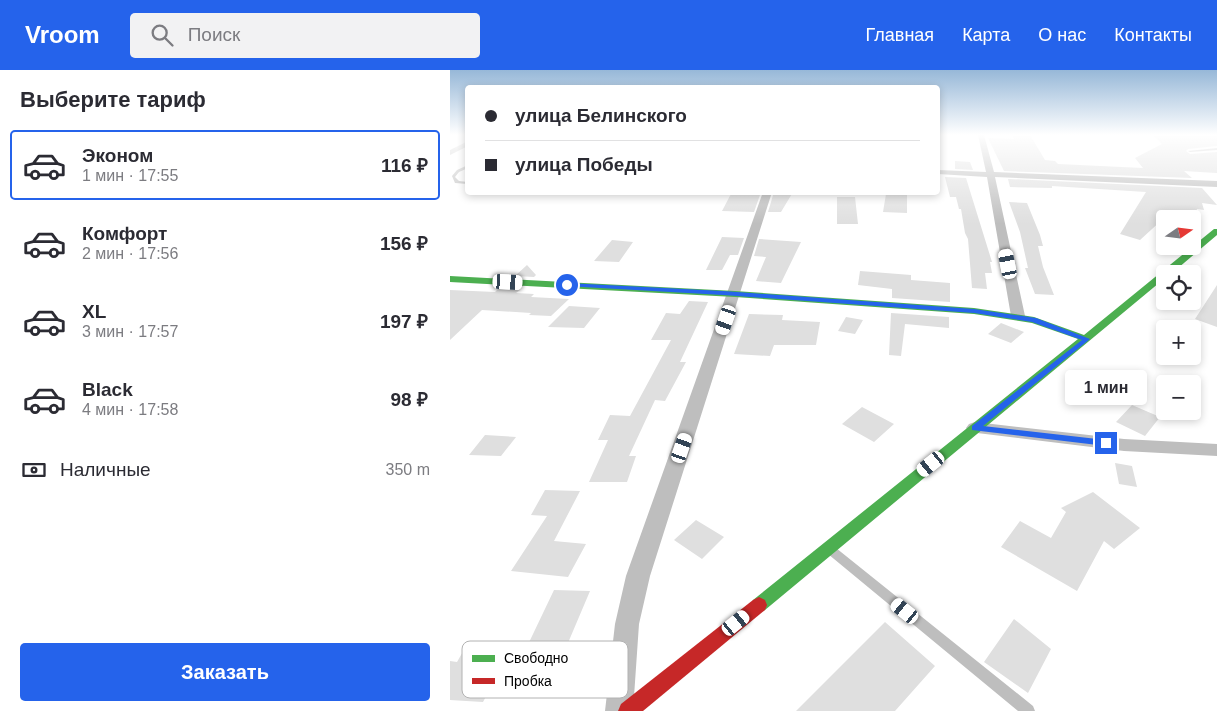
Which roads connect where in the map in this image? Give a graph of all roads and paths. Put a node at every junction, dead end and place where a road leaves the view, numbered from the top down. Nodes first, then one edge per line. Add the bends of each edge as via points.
1 (988, 165) edge
2 (465, 169) edge
3 (940, 172) edge
4 (990, 174) junction
5 (465, 183) edge
6 (1217, 184) edge
7 (767, 195) edge
8 (1217, 231) edge
9 (1176, 265) edge
10 (450, 279) edge
11 (1156, 282) edge
12 (735, 294) junction
13 (1018, 316) junction
14 (1087, 339) junction
15 (975, 428) junction
16 (1217, 450) edge
17 (828, 548) junction
18 (625, 641) edge
19 (620, 698) edge
20 (619, 711) edge
21 (628, 711) edge
22 (1028, 711) edge

1 - 4 street
2 - 5 lane via 453,177 456,182
3 - 4 street
4 - 6 street
4 - 13 street
7 - 12 street
8 - 9 main road
10 - 12 main road
11 - 14 main road
12 - 13 main road
12 - 18 street via 638,576
13 - 14 main road
14 - 15 main road
15 - 16 street via 1124,445
15 - 17 main road
17 - 21 main road
17 - 22 lane
19 - 20 street

